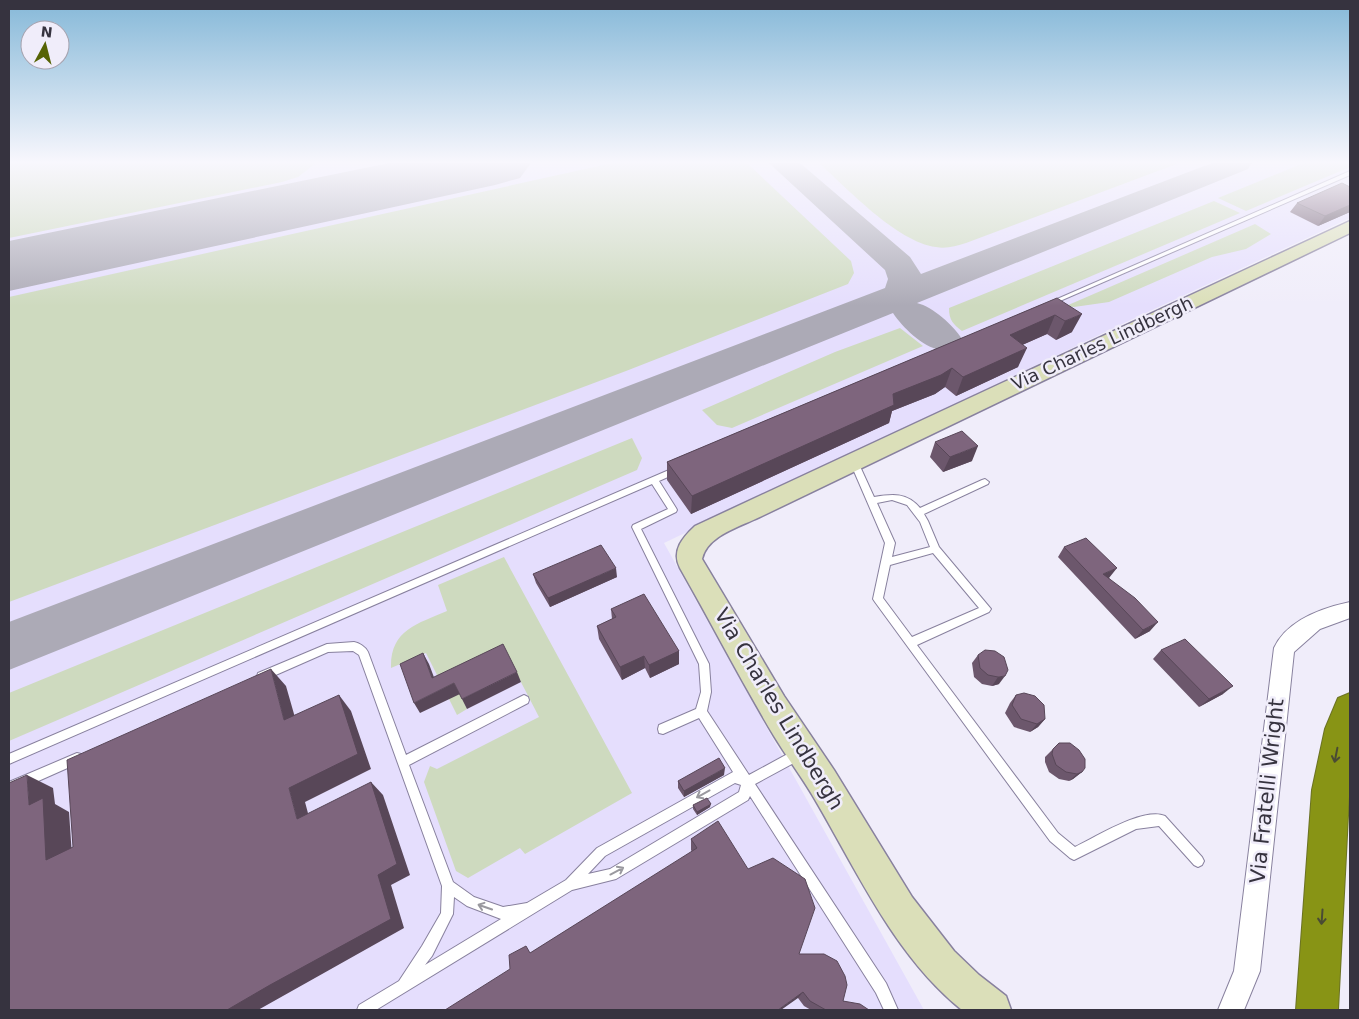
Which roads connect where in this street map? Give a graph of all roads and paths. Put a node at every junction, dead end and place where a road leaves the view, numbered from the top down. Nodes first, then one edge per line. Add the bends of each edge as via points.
1 (1264, 211) edge
2 (1350, 226) edge
3 (1042, 307) edge
4 (854, 462) junction
5 (681, 468) edge
6 (654, 480) junction
7 (985, 482) dead end
8 (871, 501) junction
9 (918, 513) junction
10 (935, 548) junction
11 (886, 562) junction
12 (1350, 610) edge
13 (910, 643) junction
14 (254, 680) edge
15 (524, 700) dead end
16 (1350, 709) edge
17 (701, 712) junction
18 (663, 729) dead end
19 (91, 752) edge
20 (803, 752) junction
21 (9, 759) edge
22 (403, 762) junction
23 (747, 782) junction
24 (9, 788) edge
25 (1198, 861) dead end
26 (570, 884) junction
27 (448, 886) junction
28 (532, 908) junction
29 (402, 986) junction
30 (364, 1010) edge
31 (891, 1010) edge
32 (992, 1010) edge
33 (1231, 1010) edge
34 (1316, 1010) edge

1 - 3 lane
2 - 4 street, Via Charles Lindbergh
4 - 8 lane
4 - 20 street, Via Charles Lindbergh via 704,533 692,545 689,560
5 - 6 lane
6 - 17 lane via 673,510 636,526 704,664 706,692
6 - 21 lane
7 - 9 lane
8 - 9 lane via 892,498 910,502
8 - 11 lane via 890,543
9 - 10 lane
10 - 11 lane
10 - 13 lane via 986,609
11 - 13 lane via 878,599
12 - 33 street, Via Fratelli Wright via 1332,613 1308,624 1284,648 1249,962 1242,990
13 - 25 lane via 1054,836 1074,854 1135,823 1161,820
14 - 22 lane via 327,648 354,646 363,652
15 - 22 lane
16 -> 34 highway via 1342,729 1330,790
17 - 18 lane
17 - 23 lane
19 - 24 lane
20 - 23 lane
20 - 32 street, Via Charles Lindbergh via 911,925 939,961
22 - 27 lane
26 -> 23 lane via 612,875 744,796
23 -> 26 lane via 734,777 600,852
23 - 31 lane via 881,988
26 - 28 lane
28 -> 27 lane via 503,913 472,902
27 - 29 lane via 447,914 427,951
28 - 29 lane
29 - 30 lane

